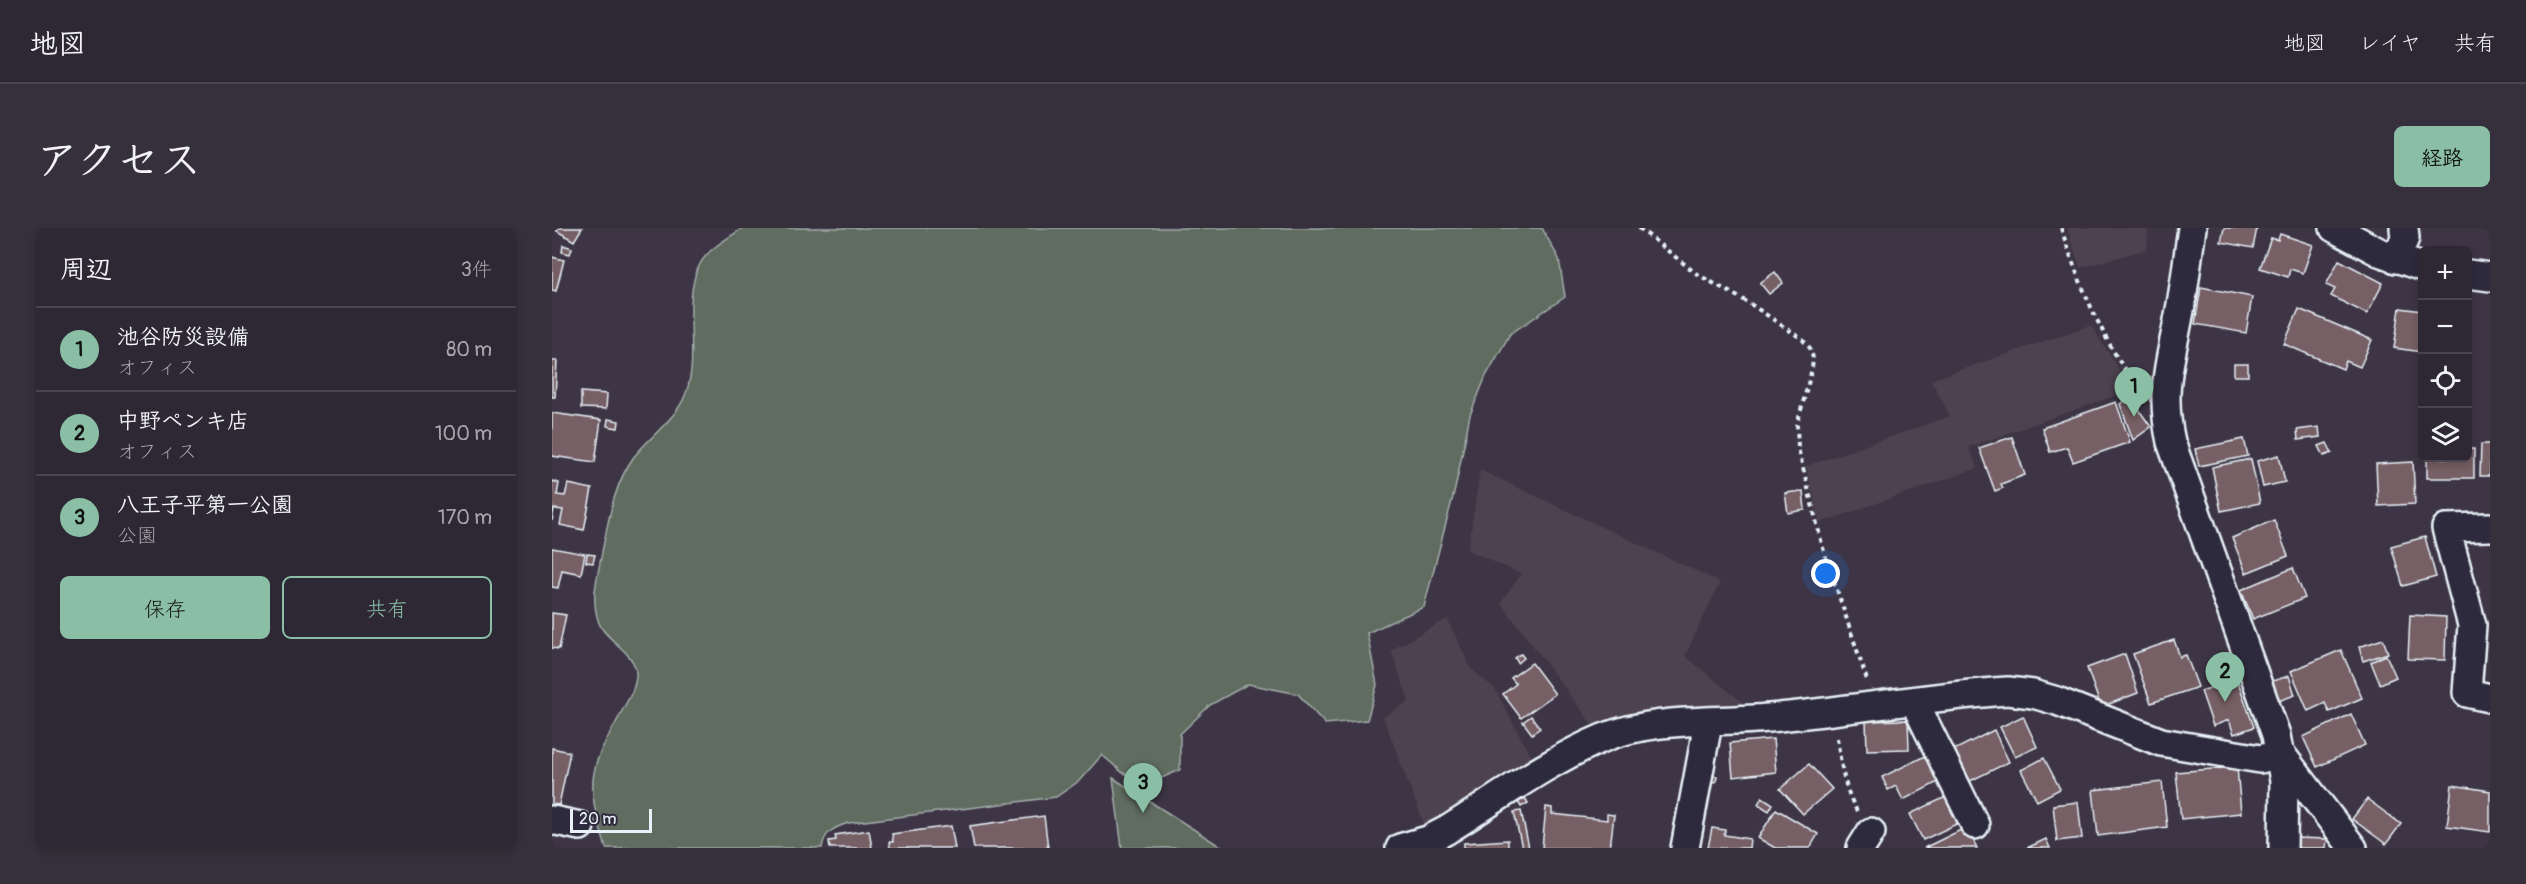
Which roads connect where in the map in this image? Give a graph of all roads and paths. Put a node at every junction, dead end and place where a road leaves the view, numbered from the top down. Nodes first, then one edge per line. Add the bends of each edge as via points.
1 (1639, 228) edge
2 (2061, 228) edge
3 (2192, 228) edge
4 (2334, 228) edge
5 (2404, 228) edge
6 (2396, 259) junction
7 (2418, 266) edge
8 (2472, 275) edge
9 (2490, 277) edge
10 (2166, 420) junction
11 (2490, 527) edge
12 (2490, 698) edge
13 (1918, 700) junction
14 (1876, 706) junction
15 (1833, 711) junction
16 (1706, 722) junction
17 (2281, 753) junction
18 (552, 820) edge
19 (1975, 825) dead end
20 (580, 826) dead end
21 (1866, 840) edge
22 (1400, 848) edge
23 (1685, 848) edge
24 (2283, 848) edge
25 (2353, 848) edge

1 - 14 path via 1697,274 1749,303 1810,348 1812,369 1797,425 1798,448 1823,548
2 - 10 path via 2074,270 2100,328 2142,393
3 - 10 street via 2167,374
4 - 6 street
5 - 6 street
6 - 7 street
8 - 9 street
10 - 17 street
11 - 12 street via 2446,528 2472,624 2467,693
13 - 14 street
13 - 17 street via 2008,691 2033,694 2161,742 2260,759
13 - 19 street via 1919,711
14 - 15 street
15 - 16 street
15 - 21 path via 1843,775 1863,821
16 - 22 street via 1639,728 1605,737 1572,752 1447,830
16 - 23 street
17 - 24 street
17 - 25 street
18 - 20 street

